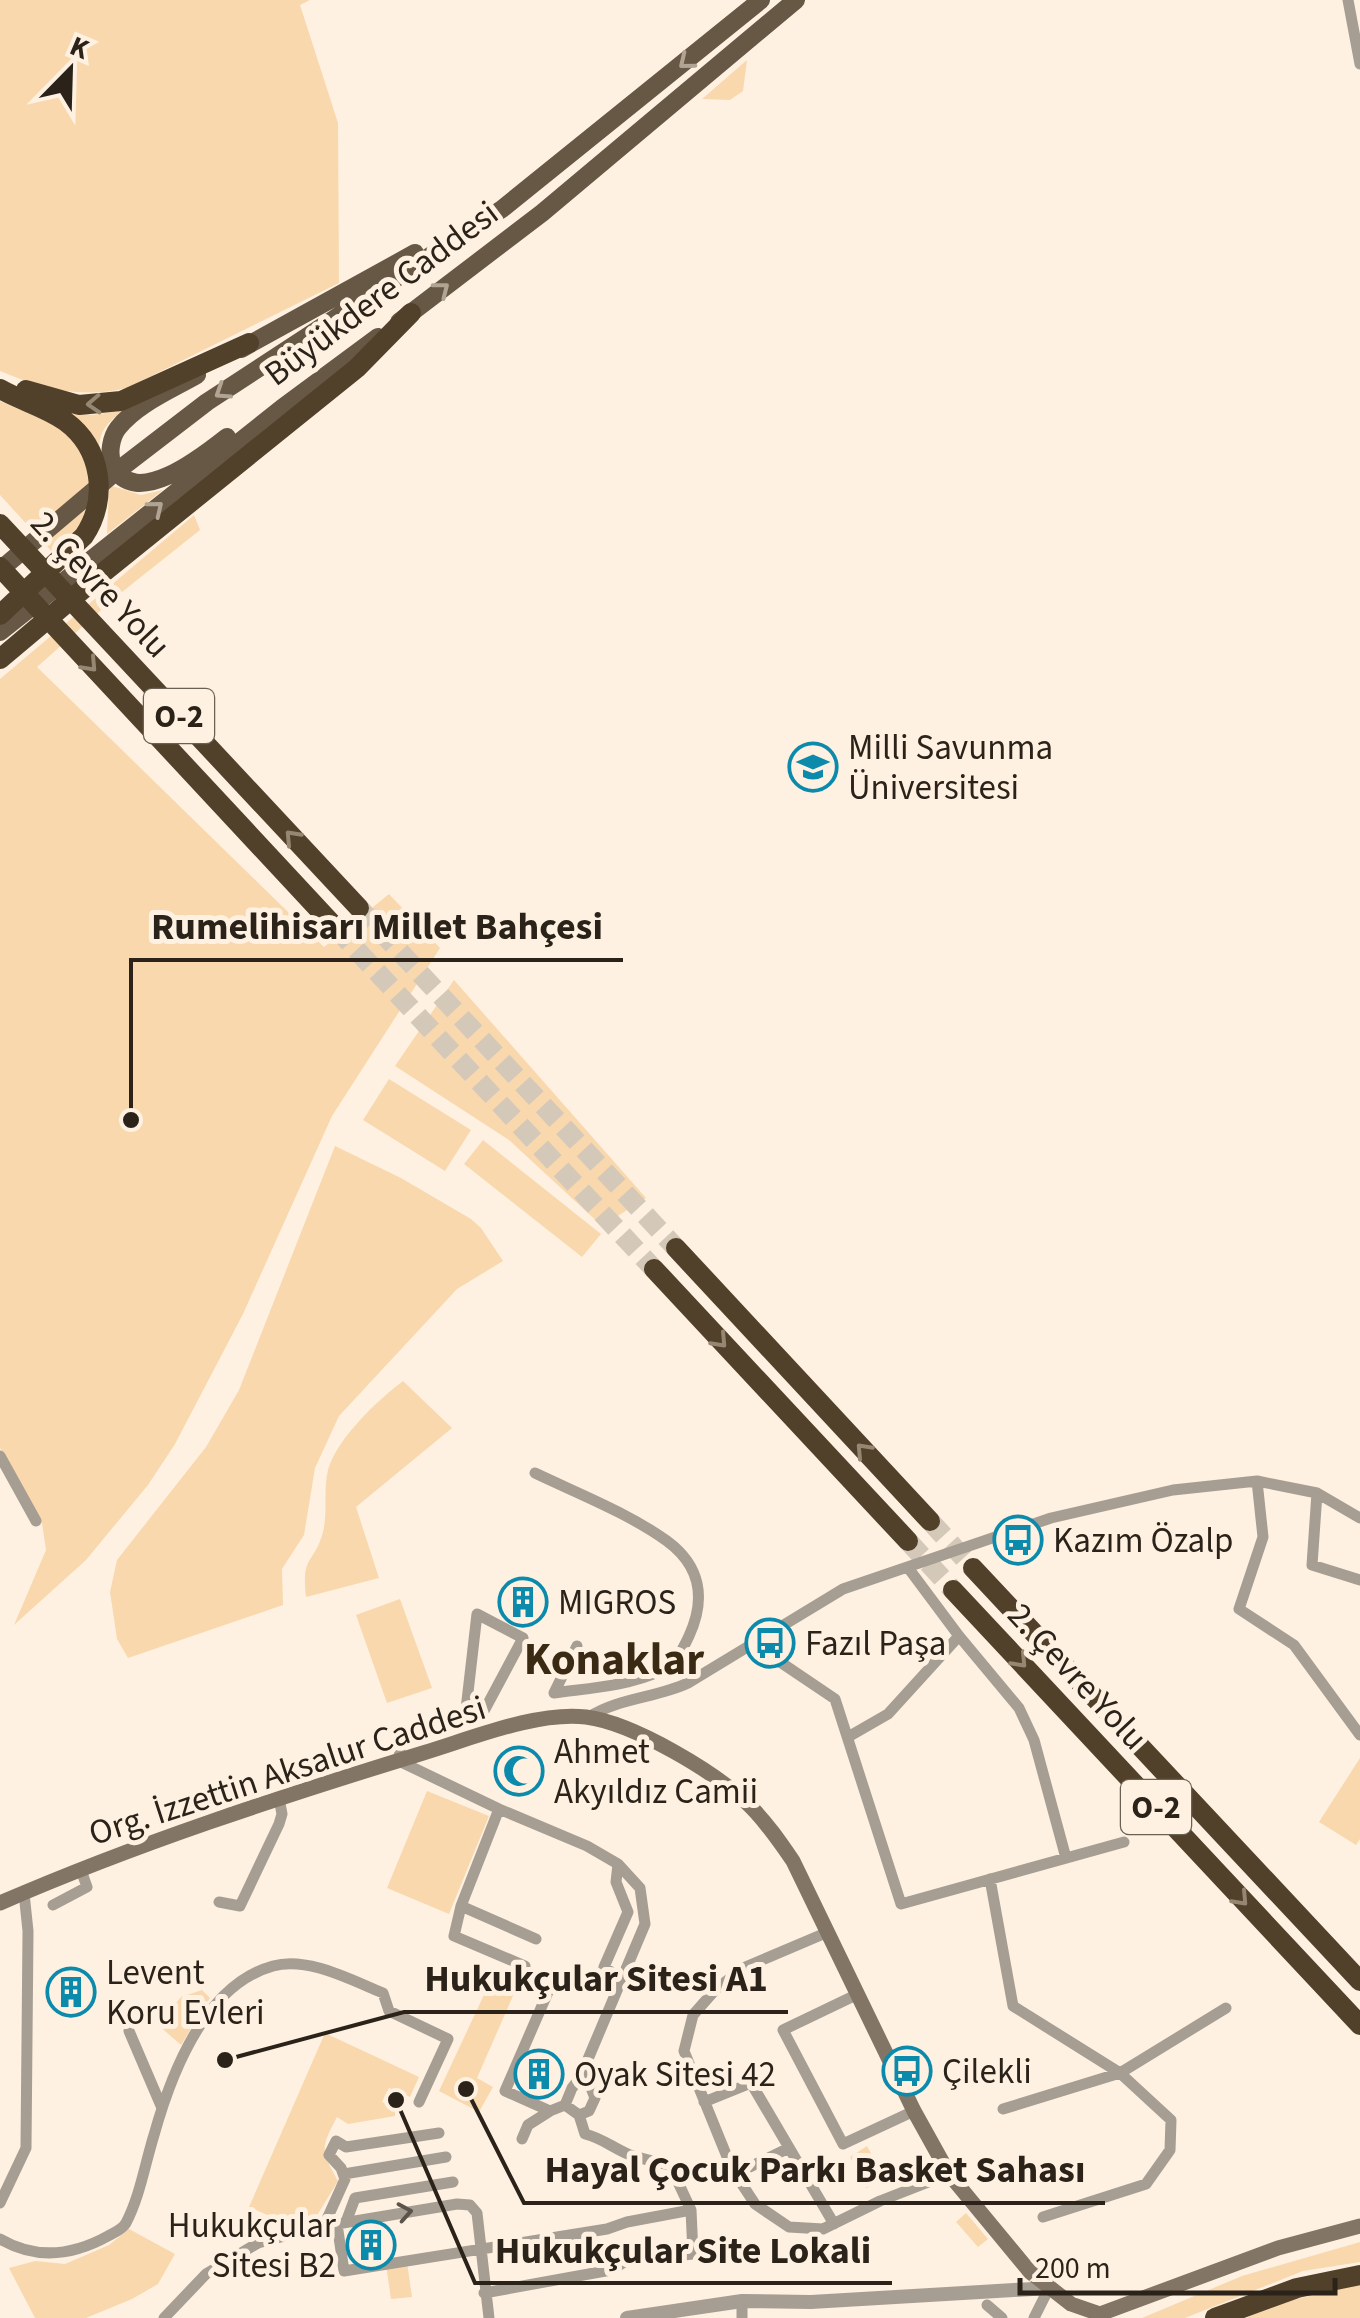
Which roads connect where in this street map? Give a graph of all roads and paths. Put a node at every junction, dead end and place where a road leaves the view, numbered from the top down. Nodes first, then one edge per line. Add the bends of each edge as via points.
1 (761, 0) edge
2 (796, 0) edge
3 (1348, 0) edge
4 (1360, 64) edge
5 (458, 238) junction
6 (412, 312) junction
7 (248, 342) junction
8 (0, 379) edge
9 (0, 389) edge
10 (282, 408) junction
11 (0, 524) edge
12 (0, 568) edge
13 (79, 569) junction
14 (13, 620) edge
15 (0, 660) edge
16 (358, 908) tunnel mouth
17 (336, 928) tunnel mouth
18 (676, 1248) tunnel mouth
19 (654, 1269) tunnel mouth
20 (0, 1456) edge
21 (536, 1473) dead end
22 (1257, 1481) junction
23 (1318, 1493) junction
24 (1360, 1518) edge
25 (36, 1521) dead end
26 (930, 1521) tunnel mouth
27 (908, 1542) tunnel mouth
28 (909, 1568) junction
29 (973, 1568) tunnel mouth
30 (1360, 1580) edge
31 (953, 1590) tunnel mouth
32 (959, 1636) junction
33 (752, 1643) junction
34 (577, 1646) dead end
35 (589, 1717) junction
36 (465, 1718) junction
37 (848, 1736) junction
38 (1360, 1736) edge
39 (399, 1761) junction
40 (278, 1798) junction
41 (500, 1810) junction
42 (1124, 1842) dead end
43 (1066, 1858) junction
44 (618, 1864) junction
45 (81, 1870) junction
46 (990, 1879) junction
47 (24, 1893) junction
48 (219, 1902) dead end
49 (0, 1903) edge
50 (53, 1905) dead end
51 (461, 1906) junction
52 (828, 1932) junction
53 (536, 1939) dead end
54 (525, 1966) dead end
55 (622, 1979) junction
56 (1360, 1981) edge
57 (548, 1992) dead end
58 (858, 1994) junction
59 (1226, 2008) dead end
60 (1360, 2025) edge
61 (130, 2031) dead end
62 (584, 2070) junction
63 (1120, 2073) junction
64 (419, 2102) dead end
65 (704, 2102) junction
66 (565, 2105) junction
67 (162, 2108) junction
68 (1003, 2109) dead end
69 (550, 2111) junction
70 (914, 2111) junction
71 (579, 2114) junction
72 (440, 2132) dead end
73 (522, 2138) dead end
74 (790, 2148) junction
75 (446, 2156) dead end
76 (344, 2174) junction
77 (735, 2174) junction
78 (949, 2174) junction
79 (454, 2182) dead end
80 (0, 2204) edge
81 (691, 2210) junction
82 (1043, 2217) dead end
83 (342, 2223) junction
84 (834, 2224) junction
85 (1360, 2226) edge
86 (319, 2227) junction
87 (0, 2239) edge
88 (482, 2252) junction
89 (1360, 2275) edge
90 (1049, 2288) junction
91 (484, 2293) junction
92 (742, 2302) junction
93 (987, 2305) dead end
94 (812, 2310) edge
95 (669, 2315) edge
96 (164, 2318) edge
97 (489, 2318) edge
98 (627, 2318) edge
99 (742, 2318) edge
100 (1002, 2318) edge
101 (1034, 2318) edge
102 (1215, 2318) edge

1 -> 5 main road, Büyükdere Caddesi
6 -> 2 main road, Büyükdere Caddesi via 542,213
3 - 4 street
5 - 7 main road via 426,247
5 -> 12 main road, Büyükdere Caddesi via 174,426
6 - 10 main road, Büyükdere Caddesi
6 - 13 highway via 357,368
7 -> 8 highway via 101,405 65,402
7 - 10 main road via 128,418 112,438 113,466 130,482 158,480 252,418
9 - 13 highway via 64,421 95,460 100,492
13 -> 10 main road, Büyükdere Caddesi
16 -> 11 highway, 2. Çevre Yolu / O-2
12 -> 17 highway, 2. Çevre Yolu / O-2
13 - 14 highway
13 - 14 highway
14 - 15 highway
26 -> 18 highway
19 -> 27 highway
20 - 25 street
21 - 34 street via 667,1541 698,1579 697,1618 680,1656 665,1668 640,1680 554,1693
22 - 23 street
22 - 28 street via 1173,1490 1050,1518
22 - 38 street via 1263,1537 1240,1609 1294,1645
23 - 24 street
23 - 30 street via 1312,1565
28 - 32 street
28 - 33 street via 844,1589
29 - 56 highway, 2. Çevre Yolu / O-2
31 -> 60 highway, 2. Çevre Yolu / O-2
32 - 37 street via 888,1714
32 - 43 street via 1020,1708
33 - 35 street via 672,1690
33 - 37 street via 835,1699
35 - 39 main road, Org. İzzettin Aksalur Caddesi via 550,1718
35 - 52 main road, Org. İzzettin Aksalur Caddesi via 646,1737 740,1796 793,1861
36 - 36 street via 484,1711 523,1638 477,1614
36 - 39 street via 408,1739
37 - 46 street via 902,1904
39 - 40 main road, Org. İzzettin Aksalur Caddesi
39 - 41 street
40 - 45 main road, Org. İzzettin Aksalur Caddesi
40 - 48 street via 279,1824 240,1906
41 - 44 street
41 - 51 street
42 - 43 street
43 - 46 street
44 - 55 street via 640,1888 644,1924
44 - 55 street via 616,1882 628,1912 604,1967
45 - 47 main road, Org. İzzettin Aksalur Caddesi
45 - 50 street via 87,1886
46 - 63 street via 1013,2006
47 - 49 main road, Org. İzzettin Aksalur Caddesi
47 - 80 street via 26,2148
51 - 53 street
51 - 54 street via 454,1936
52 - 58 main road, Org. İzzettin Aksalur Caddesi
52 - 65 street via 744,1968 693,2015 684,2050
55 - 62 street
57 - 69 street via 505,2091
58 - 70 main road, Org. İzzettin Aksalur Caddesi
58 - 70 street via 783,2030 843,2144
59 - 63 street
61 - 67 street
62 - 66 street
62 - 71 street via 595,2098
63 - 68 street
63 - 82 street via 1171,2120 1170,2150 1146,2184
64 - 67 street via 448,2039 389,2011 382,1993 344,1976 321,1967 274,1965 229,1989 201,2027
65 - 74 street via 751,2083
65 - 77 street
66 - 69 street
66 - 71 street
67 - 87 street via 124,2228 61,2255
69 - 73 street via 528,2125
70 - 78 main road, Org. İzzettin Aksalur Caddesi
71 - 81 street via 582,2140 600,2136 636,2158 670,2165
72 - 76 street via 346,2147 336,2140 330,2155
74 - 77 street
74 - 84 street
75 - 76 street
76 - 86 street
77 - 84 street via 754,2204 789,2227
78 - 84 street
78 - 90 main road, Org. İzzettin Aksalur Caddesi
79 - 83 street via 355,2198
81 - 88 street
81 - 91 street via 692,2254 626,2261 610,2270
83 - 86 street
83 -> 88 street via 470,2205
83 - 88 street via 344,2271
85 - 90 main road, Org. İzzettin Aksalur Caddesi via 1278,2248 1100,2314
86 - 96 street via 237,2254 206,2274
88 - 91 street
89 - 102 highway via 1297,2288
90 - 94 street
90 - 101 street
91 - 97 street
92 - 94 street
92 - 95 street
92 - 99 street
93 - 100 street
95 - 98 street

